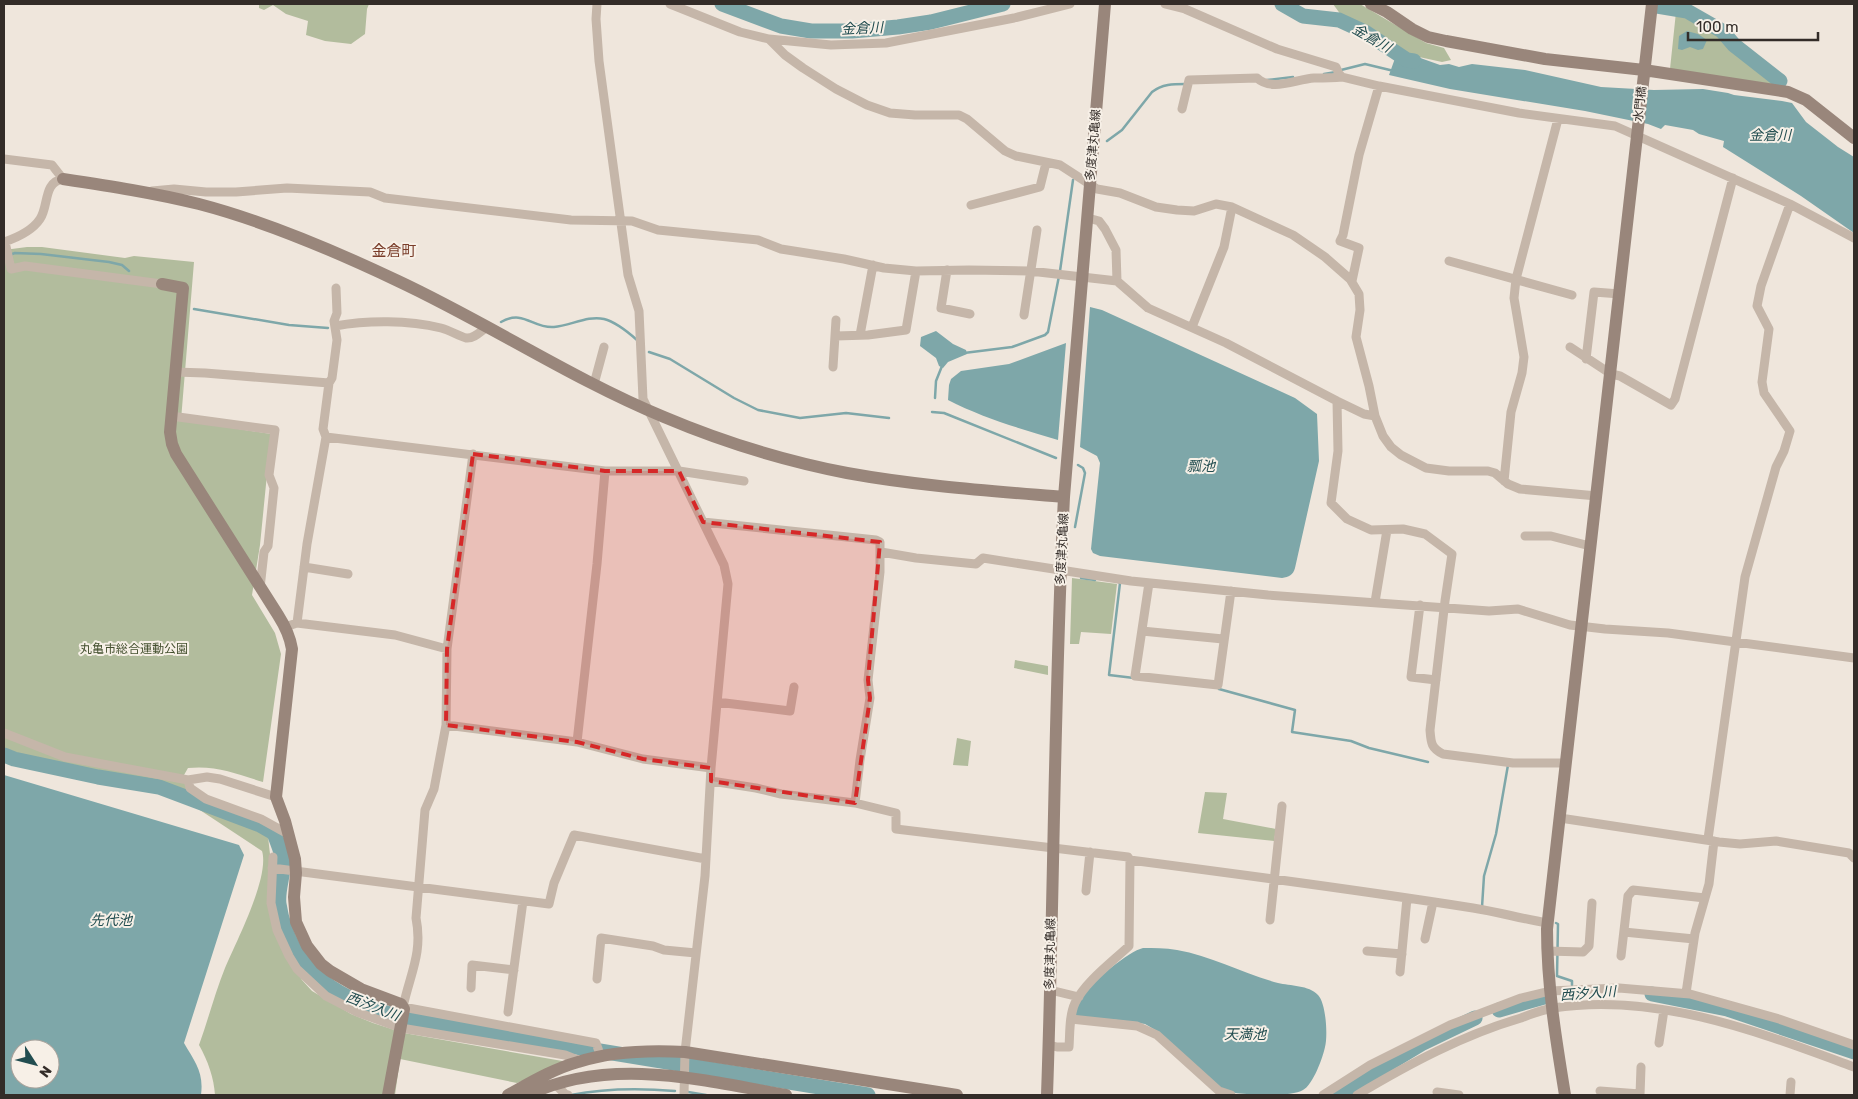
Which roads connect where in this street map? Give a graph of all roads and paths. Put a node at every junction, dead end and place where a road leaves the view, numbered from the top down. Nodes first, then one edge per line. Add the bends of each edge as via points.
1 (597, 4) edge
2 (670, 4) edge
3 (1070, 4) edge
4 (1105, 4) edge
5 (1165, 4) edge
6 (1371, 4) edge
7 (1652, 4) edge
8 (1387, 8) edge
9 (769, 39) junction
10 (1339, 73) junction
11 (1644, 73) junction
12 (1379, 86) junction
13 (1182, 108) dead end
14 (1558, 119) junction
15 (1637, 135) junction
16 (1854, 138) edge
17 (4, 159) edge
18 (1046, 163) junction
19 (63, 178) junction
20 (1732, 178) junction
21 (1089, 184) junction
22 (143, 192) junction
23 (1790, 204) junction
24 (971, 205) dead end
25 (1232, 207) junction
26 (1088, 218) junction
27 (621, 221) junction
28 (1037, 230) dead end
29 (1854, 238) edge
30 (5, 242) edge
31 (1449, 261) dead end
32 (872, 265) junction
33 (947, 270) junction
34 (916, 271) junction
35 (1030, 271) junction
36 (1083, 277) junction
37 (1516, 279) junction
38 (1117, 281) junction
39 (1352, 281) junction
40 (162, 284) joint
41 (336, 288) dead end
42 (1620, 294) junction
43 (1572, 295) dead end
44 (970, 314) dead end
45 (1024, 315) dead end
46 (836, 320) dead end
47 (335, 326) junction
48 (486, 327) junction
49 (1192, 327) junction
50 (860, 335) junction
51 (836, 336) junction
52 (1570, 347) dead end
53 (604, 348) dead end
54 (1586, 358) junction
55 (833, 367) dead end
56 (175, 372) junction
57 (1611, 374) junction
58 (329, 383) junction
59 (594, 384) junction
60 (1337, 401) junction
61 (648, 410) junction
62 (171, 416) junction
63 (1375, 416) junction
64 (326, 437) junction
65 (473, 454) junction
66 (605, 471) junction
67 (679, 471) junction
68 (744, 481) dead end
69 (1504, 481) junction
70 (1597, 496) junction
71 (1064, 497) junction
72 (703, 522) junction
73 (1387, 530) junction
74 (1525, 536) dead end
75 (1590, 546) junction
76 (881, 552) junction
77 (304, 567) junction
78 (1060, 570) junction
79 (348, 574) dead end
80 (1149, 582) junction
81 (260, 588) junction
82 (1230, 591) junction
83 (1375, 602) junction
84 (1420, 606) junction
85 (1445, 607) junction
86 (291, 625) junction
87 (1582, 626) junction
88 (1142, 631) junction
89 (1223, 639) junction
90 (1735, 642) junction
91 (447, 649) junction
92 (1854, 658) edge
93 (1436, 680) junction
94 (794, 687) dead end
95 (717, 702) junction
96 (446, 725) junction
97 (4, 733) edge
98 (577, 742) junction
99 (1566, 763) junction
100 (711, 768) junction
101 (188, 780) junction
102 (711, 781) junction
103 (276, 797) junction
104 (855, 803) junction
105 (1282, 806) dead end
106 (1560, 818) junction
107 (288, 834) junction
108 (1711, 840) junction
109 (1052, 848) junction
110 (1090, 852) junction
111 (273, 857) dead end
112 (1854, 858) edge
113 (706, 860) junction
114 (1130, 860) junction
115 (272, 868) junction
116 (293, 871) junction
117 (1274, 879) junction
118 (419, 887) junction
119 (1086, 891) dead end
120 (1407, 898) junction
121 (1705, 898) junction
122 (523, 900) junction
123 (1433, 902) junction
124 (1592, 903) dead end
125 (1270, 920) dead end
126 (1548, 923) junction
127 (1624, 932) junction
128 (1425, 939) dead end
129 (1694, 939) junction
130 (1367, 951) dead end
131 (1553, 951) junction
132 (696, 954) junction
133 (1402, 954) junction
134 (1621, 956) dead end
135 (514, 970) junction
136 (1400, 972) dead end
137 (597, 979) dead end
138 (471, 988) dead end
139 (1050, 990) junction
140 (1550, 991) junction
141 (1686, 994) junction
142 (1080, 996) junction
143 (1552, 1008) junction
144 (404, 1009) junction
145 (1664, 1010) junction
146 (508, 1012) dead end
147 (1071, 1019) junction
148 (402, 1028) junction
149 (1659, 1043) dead end
150 (1049, 1045) junction
151 (1854, 1045) edge
152 (685, 1056) junction
153 (602, 1057) junction
154 (583, 1061) junction
155 (1854, 1066) edge
156 (1641, 1067) dead end
157 (684, 1075) junction
158 (1791, 1082) dead end
159 (556, 1085) junction
160 (1600, 1091) dead end
161 (1437, 1092) dead end
162 (388, 1095) edge
163 (508, 1095) edge
164 (528, 1095) edge
165 (568, 1095) edge
166 (684, 1095) edge
167 (786, 1095) edge
168 (957, 1095) edge
169 (1047, 1095) edge
170 (1231, 1095) edge
171 (1323, 1095) edge
172 (1358, 1095) edge
173 (1459, 1095) edge
174 (1565, 1095) edge
175 (1640, 1095) edge
176 (1790, 1095) edge

1 - 27 street via 599,61
2 - 9 street via 740,32
3 - 9 street via 886,43 831,45
4 - 21 street, 多度津丸亀線
5 - 10 street via 1185,9
6 - 8 street
7 - 11 street, 水門橋
8 - 11 street via 1412,29 1446,41
9 - 18 street via 785,55 867,105 890,113 959,115 1005,151
10 - 12 street
10 - 13 street via 1323,80 1315,78 1278,84 1259,80 1188,85
11 - 15 street, 水門橋
11 - 16 street via 1788,92 1806,100
12 - 14 street
12 - 39 street via 1359,155 1340,241 1359,248
14 - 15 street via 1615,126
14 - 37 street
15 - 20 street
15 - 42 street, 水門橋
17 - 19 street via 52,165
18 - 21 street via 1060,165
18 - 24 street via 1040,187
19 - 22 street
19 - 30 street via 51,185 39,220 26,232
20 - 23 street
20 - 57 street via 1675,399 1670,405
21 - 25 street via 1156,207 1177,210 1194,210 1216,204
21 - 26 street, 多度津丸亀線
22 - 27 street via 287,188 370,192 385,198 571,220
22 - 48 street via 243,217 340,254
23 - 29 street
23 - 90 street via 1757,306 1769,329 1762,382 1764,393 1790,431 1776,466 1745,577
25 - 39 street via 1292,235 1325,257
25 - 49 street via 1224,247
26 - 36 street, 多度津丸亀線
26 - 38 street via 1099,221 1116,250
27 - 32 street via 632,221 658,230 758,240 781,249
27 - 61 street via 628,276 639,310 644,399
28 - 35 street
30 - 40 street via 11,269 24,266
31 - 37 street
32 - 34 street
32 - 50 street
33 - 34 street
33 - 35 street
33 - 44 street via 941,308
34 - 50 street via 906,330
35 - 36 street
35 - 45 street
36 - 38 street
36 - 71 street, 多度津丸亀線
37 - 43 street
37 - 69 street via 1514,298 1524,357 1511,412
38 - 49 street via 1148,308
39 - 63 street via 1359,294 1356,337
40 - 56 street via 183,288
41 - 47 street
42 - 54 street via 1594,292
42 - 57 street, 水門橋
46 - 51 street
47 - 48 street via 365,322 408,324 444,329 466,338 474,337
47 - 58 street via 337,340
48 - 59 street
49 - 60 street
50 - 51 street
51 - 55 street
52 - 54 street
53 - 59 street
54 - 57 street
56 - 58 street
56 - 62 street
57 - 70 street, 水門橋
58 - 64 street via 323,429
59 - 61 street
60 - 63 street
60 - 73 street via 1338,450 1331,503 1347,519 1371,530
61 - 67 street
61 - 71 street via 740,445 812,466 908,482
62 - 81 street via 170,432 176,454
62 - 81 street via 274,430 269,475 274,488
63 - 69 street via 1391,447 1421,466 1488,471
64 - 65 street
64 - 77 street
65 - 66 street
65 - 91 street
66 - 67 street
66 - 98 street
67 - 68 street
67 - 72 street
69 - 70 street via 1520,489
70 - 75 street, 水門橋
71 - 78 street, 多度津丸亀線
72 - 76 street via 876,540 880,542
72 - 95 street via 724,565 728,584
73 - 83 street
73 - 85 street via 1403,529 1425,534 1452,554
74 - 75 street via 1551,536
75 - 87 street, 水門橋
76 - 78 street via 976,564 983,558
76 - 104 street via 868,680 870,698
77 - 79 street
77 - 86 street
78 - 80 street
78 - 109 street, 多度津丸亀線
80 - 82 street
80 - 88 street
81 - 86 street
82 - 83 street
82 - 89 street
83 - 84 street
84 - 85 street
84 - 93 street via 1411,677
85 - 87 street via 1488,611 1518,609 1570,626
85 - 93 street
86 - 91 street via 395,636
86 - 103 street via 292,649
87 - 90 street via 1668,632
87 - 99 street, 水門橋
88 - 89 street
88 - 89 street via 1135,676 1218,685
90 - 92 street
90 - 108 street
91 - 96 street
93 - 99 street via 1430,730 1435,750 1443,754 1512,763
94 - 95 street via 790,711
95 - 100 street
96 - 98 street
96 - 118 street via 434,789 425,810
97 - 101 street via 66,757
98 - 100 street via 644,759
99 - 106 street, 水門橋
100 - 102 street
101 - 103 street via 220,779
101 - 107 street via 190,788 206,799
102 - 104 street
102 - 113 street
103 - 107 street
104 - 109 street via 896,813 896,829
105 - 117 street
106 - 108 street
106 - 126 street, 水門橋
107 - 116 street via 295,859
108 - 112 street via 1740,844 1776,841 1849,853
108 - 121 street via 1709,884
109 - 110 street
109 - 139 street, 多度津丸亀線
110 - 114 street via 1128,857
110 - 119 street
111 - 115 street
113 - 122 street via 574,835 549,904
113 - 132 street
114 - 117 street
114 - 142 street via 1129,946
115 - 116 street
115 - 148 street via 271,903 277,930 297,969 326,996 357,1012
116 - 118 street
116 - 144 street via 296,922 321,964 340,978 401,1004
117 - 120 street
117 - 125 street
118 - 122 street
118 - 144 street via 416,918 420,936
120 - 123 street
120 - 133 street
121 - 127 street via 1633,890 1628,896
121 - 129 street
122 - 135 street
123 - 126 street
123 - 128 street
124 - 131 street via 1589,946 1583,952
126 - 131 street, 水門橋
127 - 129 street
127 - 134 street
129 - 141 street
130 - 133 street
131 - 140 street, 水門橋
132 - 137 street via 601,938
132 - 152 street
133 - 136 street
135 - 138 street via 472,965
135 - 146 street
139 - 142 street
139 - 150 street, 多度津丸亀線
140 - 141 street via 1619,988
140 - 143 street, 水門橋
140 - 171 street via 1521,998 1450,1026 1370,1065
141 - 151 street via 1779,1019
142 - 147 street via 1074,1004
143 - 145 street via 1588,1005
143 - 172 street via 1460,1039
143 - 174 street, 水門橋
144 - 148 street
144 - 153 street via 596,1043
145 - 149 street
145 - 155 street via 1735,1025
147 - 150 street via 1069,1047
147 - 170 street via 1137,1026 1157,1035 1219,1091
148 - 154 street via 565,1055
148 - 162 street
150 - 169 street, 多度津丸亀線
152 - 153 street via 649,1051
152 - 157 street
152 - 168 street
153 - 154 street
154 - 163 street
156 - 175 street
157 - 159 street via 612,1074
157 - 166 street
157 - 167 street
158 - 176 street
159 - 164 street
159 - 165 street
160 - 175 street
161 - 173 street

